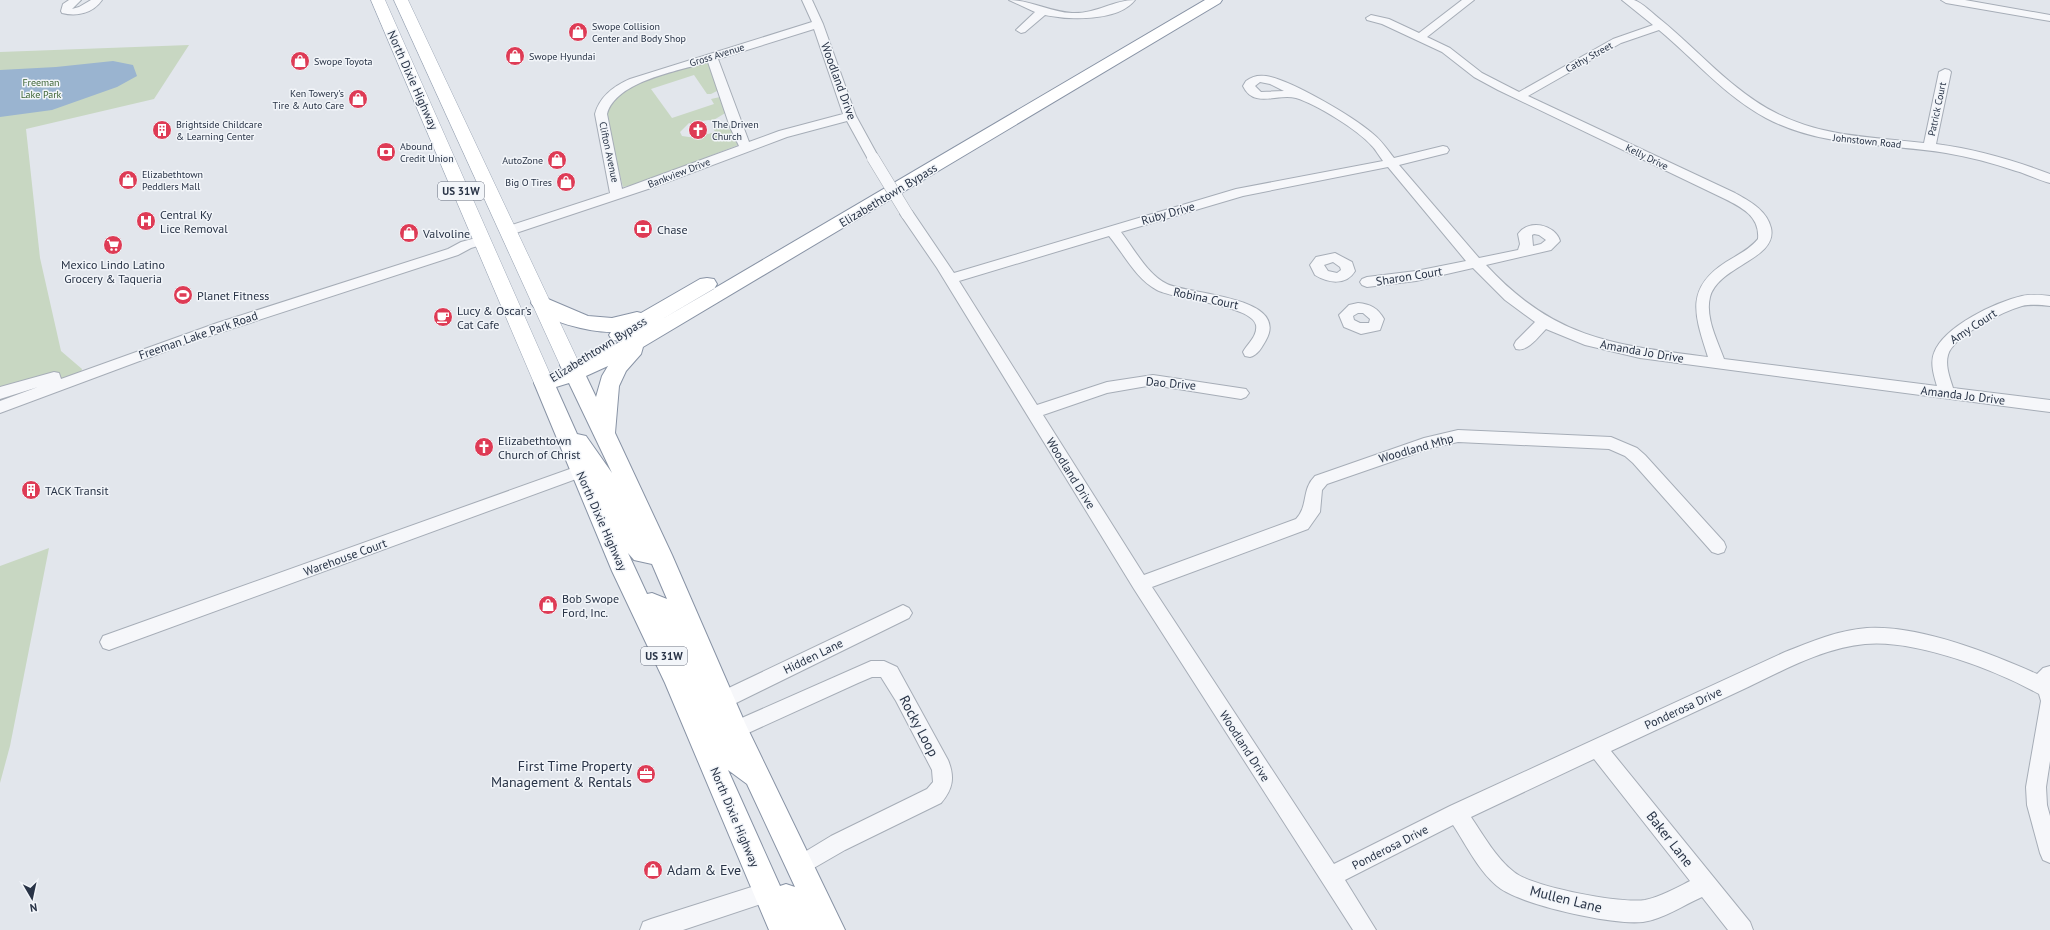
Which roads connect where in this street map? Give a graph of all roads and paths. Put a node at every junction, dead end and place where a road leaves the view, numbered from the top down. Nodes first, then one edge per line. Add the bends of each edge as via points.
1 (76, 0) edge
2 (97, 0) edge
3 (378, 0) edge
4 (387, 0) edge
5 (401, 0) edge
6 (807, 0) edge
7 (1014, 0) edge
8 (1130, 0) edge
9 (1196, 0) edge
10 (1215, 0) edge
11 (1469, 0) edge
12 (1627, 0) edge
13 (1946, 0) edge
14 (1043, 11) junction
15 (1371, 18) dead end
16 (2050, 18) edge
17 (411, 21) junction
18 (818, 24) junction
19 (1662, 25) junction
20 (390, 29) junction
21 (1021, 30) dead end
22 (1420, 37) junction
23 (712, 57) junction
24 (434, 72) junction
25 (1945, 72) dead end
26 (618, 91) joint
27 (1520, 96) junction
28 (1304, 97) dead end
29 (448, 102) junction
30 (425, 108) junction
31 (850, 116) junction
32 (745, 147) junction
33 (1929, 147) junction
34 (1443, 150) dead end
35 (1391, 163) junction
36 (452, 171) junction
37 (484, 179) junction
38 (2050, 179) edge
39 (618, 195) junction
40 (1112, 230) junction
41 (508, 231) junction
42 (474, 242) junction
43 (1523, 253) dead end
44 (1477, 264) junction
45 (1347, 272) dead end
46 (949, 278) junction
47 (1367, 282) junction
48 (541, 301) junction
49 (2050, 301) edge
50 (1364, 308) dead end
51 (675, 311) junction
52 (1545, 321) junction
53 (1521, 345) dead end
54 (1250, 352) dead end
55 (1718, 364) junction
56 (572, 369) junction
57 (544, 383) junction
58 (1947, 392) junction
59 (0, 393) edge
60 (1241, 393) dead end
61 (2050, 406) edge
62 (0, 407) edge
63 (1033, 412) junction
64 (566, 437) junction
65 (606, 437) junction
66 (581, 471) junction
67 (1718, 547) dead end
68 (660, 555) junction
69 (1140, 584) junction
70 (640, 606) junction
71 (903, 612) dead end
72 (109, 642) dead end
73 (2048, 684) edge
74 (723, 700) junction
75 (694, 722) junction
76 (736, 730) junction
77 (1597, 748) junction
78 (758, 777) junction
79 (1457, 813) junction
80 (2050, 853) edge
81 (800, 866) junction
82 (1330, 877) junction
83 (1706, 884) junction
84 (767, 892) junction
85 (651, 930) edge
86 (784, 930) edge
87 (800, 930) edge
88 (830, 930) edge
89 (1364, 930) edge
90 (1742, 930) edge

1 - 2 street via 67,6 66,10 81,10
3 - 20 main road, North Dixie Highway / US 31W
4 - 17 main road via 394,16
5 - 17 main road, North Dixie Highway / US 31W
6 - 18 street, Woodland Drive
7 - 14 street
8 - 14 street via 1116,8 1090,16 1069,17
9 - 51 highway, Elizabethtown Bypass
10 - 51 highway, Elizabethtown Bypass
11 - 22 street
12 - 19 street, Johnstown Road
13 - 16 street
14 - 21 street
15 - 22 street, Kelly Drive via 1385,21
17 - 24 main road, North Dixie Highway / US 31W
18 - 23 street, Gross Avenue
18 - 31 street, Woodland Drive
19 - 27 street, Cathy Street via 1617,41
19 - 33 street, Johnstown Road via 1745,99 1780,121 1809,132 1840,139
20 - 24 main road via 403,28 425,68
20 - 29 main road via 400,33 414,66 435,97
20 - 30 main road, North Dixie Highway / US 31W
22 - 27 street, Kelly Drive via 1446,50 1485,80
23 - 26 street, Gross Avenue via 634,81
23 - 32 street
24 - 29 main road, North Dixie Highway / US 31W
25 - 33 street, Patrick Court
26 - 39 street, Clifton Avenue via 603,105 601,114
27 - 55 street, Kelly Drive via 1730,196 1758,216 1766,228 1765,240 1758,248 1715,275 1704,291 1701,304 1703,316
28 - 35 street, Amanda Jo Drive via 1364,132
29 - 37 main road, North Dixie Highway / US 31W
30 - 36 main road, North Dixie Highway / US 31W
30 - 37 main road via 440,112 459,143 475,177
31 - 32 street, Bankview Drive
31 - 46 street, Woodland Drive, bridge via 872,158
32 - 39 street, Bankview Drive
33 - 38 street, Johnstown Road via 1993,159
34 - 35 street, Ruby Drive
35 - 40 street, Ruby Drive via 1241,192
35 - 44 street, Amanda Jo Drive
36 - 41 main road via 464,174 494,225
36 - 42 main road, North Dixie Highway / US 31W
37 - 41 main road, North Dixie Highway / US 31W
39 - 41 street, Bankview Drive
40 - 46 street, Ruby Drive
40 - 54 street, Robina Court via 1144,271 1162,287 1181,294 1239,305 1256,312 1262,321 1262,330
41 - 48 main road, North Dixie Highway / US 31W
42 - 48 main road via 495,242 506,249 514,260 528,295
42 - 57 main road, North Dixie Highway / US 31W
42 - 59 street, Freeman Lake Park Road via 452,244 372,269 82,369
42 - 62 street, Freeman Lake Park Road via 453,252 307,297 165,346
43 - 44 street, Sharon Court
44 - 47 street, Sharon Court
44 - 52 street, Amanda Jo Drive via 1502,290
45 - 47 street
46 - 63 street, Woodland Drive
47 - 50 street, Sharon Court
48 - 51 highway via 576,321 604,325
48 - 56 main road, North Dixie Highway / US 31W
49 - 58 street, Amy Court via 2030,300 2014,303 1998,309 1953,337 1942,348 1940,360
51 - 56 highway, Elizabethtown Bypass via 611,356
51 - 65 highway via 631,352 613,376 605,401
52 - 53 street
52 - 55 street, Amanda Jo Drive via 1568,333 1614,348
55 - 58 street, Amanda Jo Drive
56 - 57 highway, Elizabethtown Bypass
56 - 65 highway, US 31W
57 - 64 highway, North Dixie Highway / US 31W
58 - 61 street, Amanda Jo Drive
60 - 63 street, Dao Drive via 1139,380 1120,383
63 - 69 street, Woodland Drive
64 - 66 highway, North Dixie Highway / US 31W
64 - 68 highway via 580,443 588,455 619,508 636,546 642,553
65 - 68 highway, US 31W
66 - 70 highway, North Dixie Highway / US 31W
66 - 72 street, Warehouse Court
67 - 69 street, Woodland Mhp via 1639,459 1621,446 1590,441 1458,436 1430,442 1321,480 1313,490 1314,510 1310,518 1302,524
68 - 74 highway, US 31W
69 - 82 street, Woodland Drive
70 - 75 highway, North Dixie Highway / US 31W
70 - 78 highway via 652,603 662,608 725,750
71 - 74 street, Hidden Lane
73 - 77 street, Ponderosa Drive via 1925,643 1869,636 1822,645
73 - 80 street via 2050,701 2036,787 2036,805
74 - 76 highway, US 31W
75 - 84 highway, North Dixie Highway / US 31W
75 - 87 highway via 742,801
76 - 78 highway, US 31W
76 - 81 street, Rocky Loop via 851,677 871,669 884,669 890,673 900,690 944,774 944,782 934,796 838,843
77 - 79 street, Ponderosa Drive
77 - 83 street, Baker Lane
78 - 81 highway, US 31W
79 - 82 street, Ponderosa Drive
79 - 83 street, Mullen Lane via 1501,875 1519,887 1539,893 1630,912 1645,911
81 - 88 highway, US 31W
82 - 89 street, Woodland Drive
83 - 90 street, Baker Lane
84 - 85 street
84 - 86 highway, North Dixie Highway / US 31W

